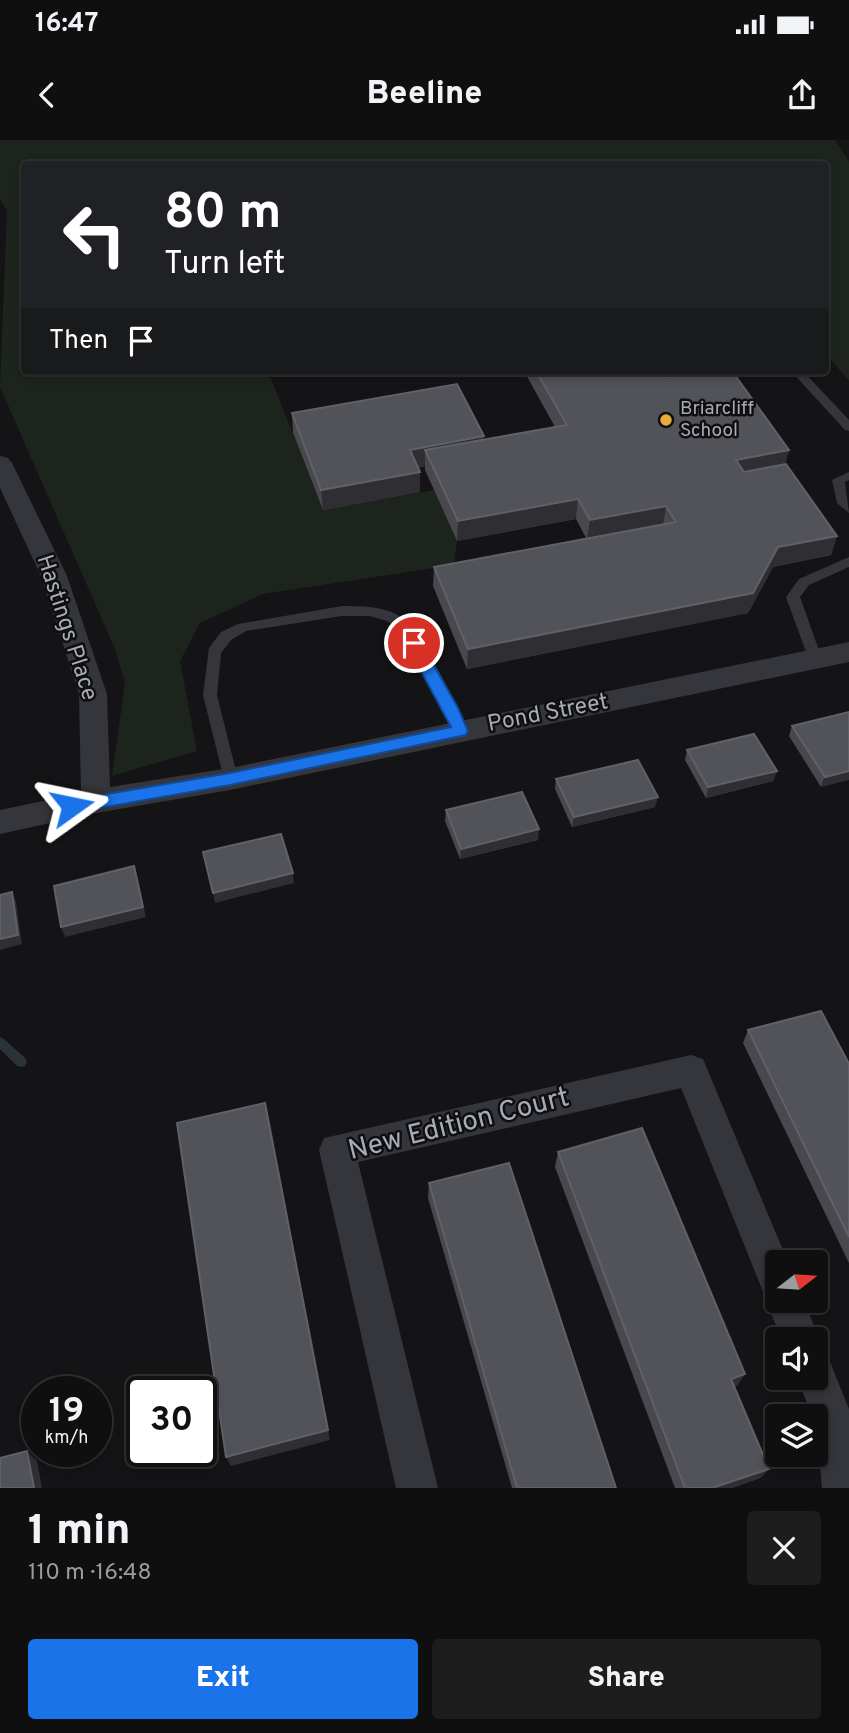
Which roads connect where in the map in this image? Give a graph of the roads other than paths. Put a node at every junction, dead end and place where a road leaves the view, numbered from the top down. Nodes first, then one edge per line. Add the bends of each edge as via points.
1 (801, 375) edge
2 (849, 427) edge
3 (0, 463) edge
4 (849, 476) edge
5 (849, 509) edge
6 (849, 562) edge
7 (849, 652) edge
8 (815, 659) junction
9 (460, 731) junction
10 (230, 779) junction
11 (96, 801) junction
12 (0, 822) edge
13 (765, 1252) edge
14 (822, 1390) edge
15 (417, 1488) edge
16 (843, 1488) edge

1 - 2 lane
3 - 11 street, Hastings Place via 54,576 93,694
4 - 5 lane via 838,480
6 - 8 lane via 804,582 793,597
7 - 8 street, Pond Street
8 - 9 street, Pond Street
9 - 10 street, Pond Street
9 - 10 lane via 406,628 392,618 371,611 342,611 243,627 226,636 214,652 210,695
10 - 11 street, Pond Street
11 - 12 street, Pond Street
13 - 15 street, New Edition Court via 691,1070 337,1150
14 - 16 street via 838,1432

